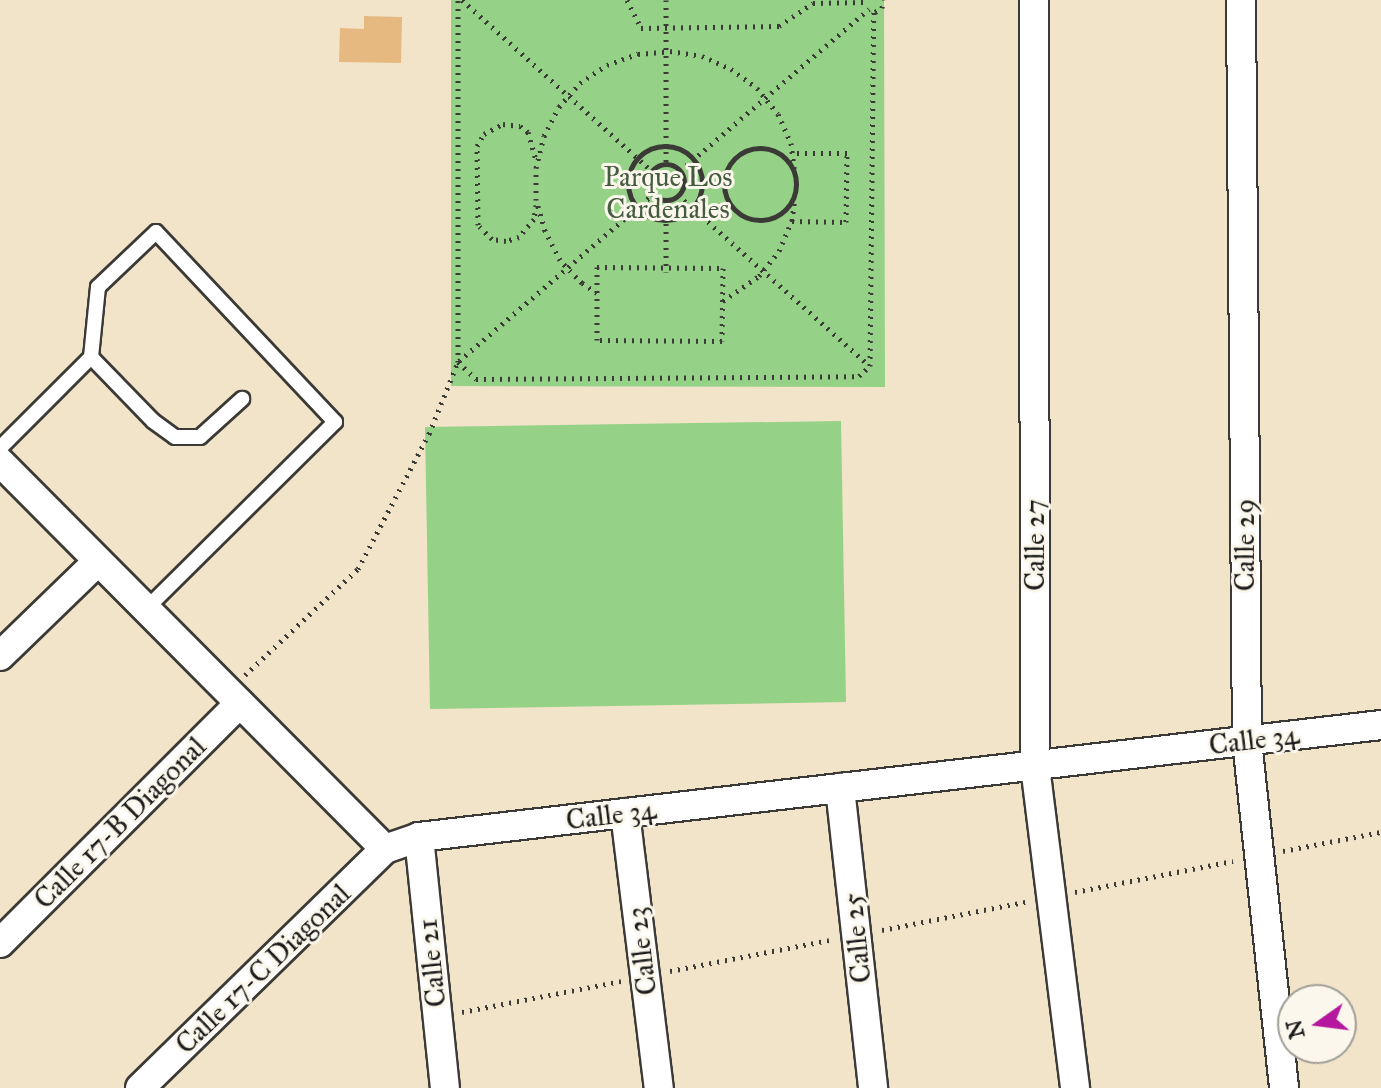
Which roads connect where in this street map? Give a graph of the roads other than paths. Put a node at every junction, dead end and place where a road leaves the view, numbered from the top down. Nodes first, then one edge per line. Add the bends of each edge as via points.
1 (1034, 0) edge
2 (1241, 0) edge
3 (91, 357) junction
4 (242, 399) dead end
5 (0, 448) edge
6 (0, 462) edge
7 (98, 561) junction
8 (146, 609) junction
9 (0, 656) edge
10 (241, 691) junction
11 (1381, 725) edge
12 (1247, 741) junction
13 (1035, 766) junction
14 (840, 788) junction
15 (625, 813) junction
16 (419, 837) junction
17 (385, 849) junction
18 (0, 943) edge
19 (151, 1086) edge
20 (445, 1088) edge
21 (659, 1088) edge
22 (873, 1088) edge
23 (1075, 1088) edge
24 (1284, 1088) edge

1 - 13 street, Calle 27
2 - 12 street, Calle 29
3 - 4 lane via 175,437 200,437
3 - 5 lane
3 - 8 lane via 98,287 156,232 335,422
6 - 7 street
7 - 8 street
7 - 9 street
8 - 10 street
10 - 17 street
10 - 18 street, Calle 17-B Diagonal
11 - 12 street, Calle 34
12 - 13 street, Calle 34
12 - 24 street, Calle 29
13 - 14 street, Calle 34
13 - 23 street, Calle 27
14 - 15 street, Calle 34
14 - 22 street, Calle 25
15 - 16 street, Calle 34
15 - 21 street, Calle 23
16 - 17 street, Calle 34
16 - 20 street, Calle 21
17 - 19 street, Calle 17-C Diagonal

